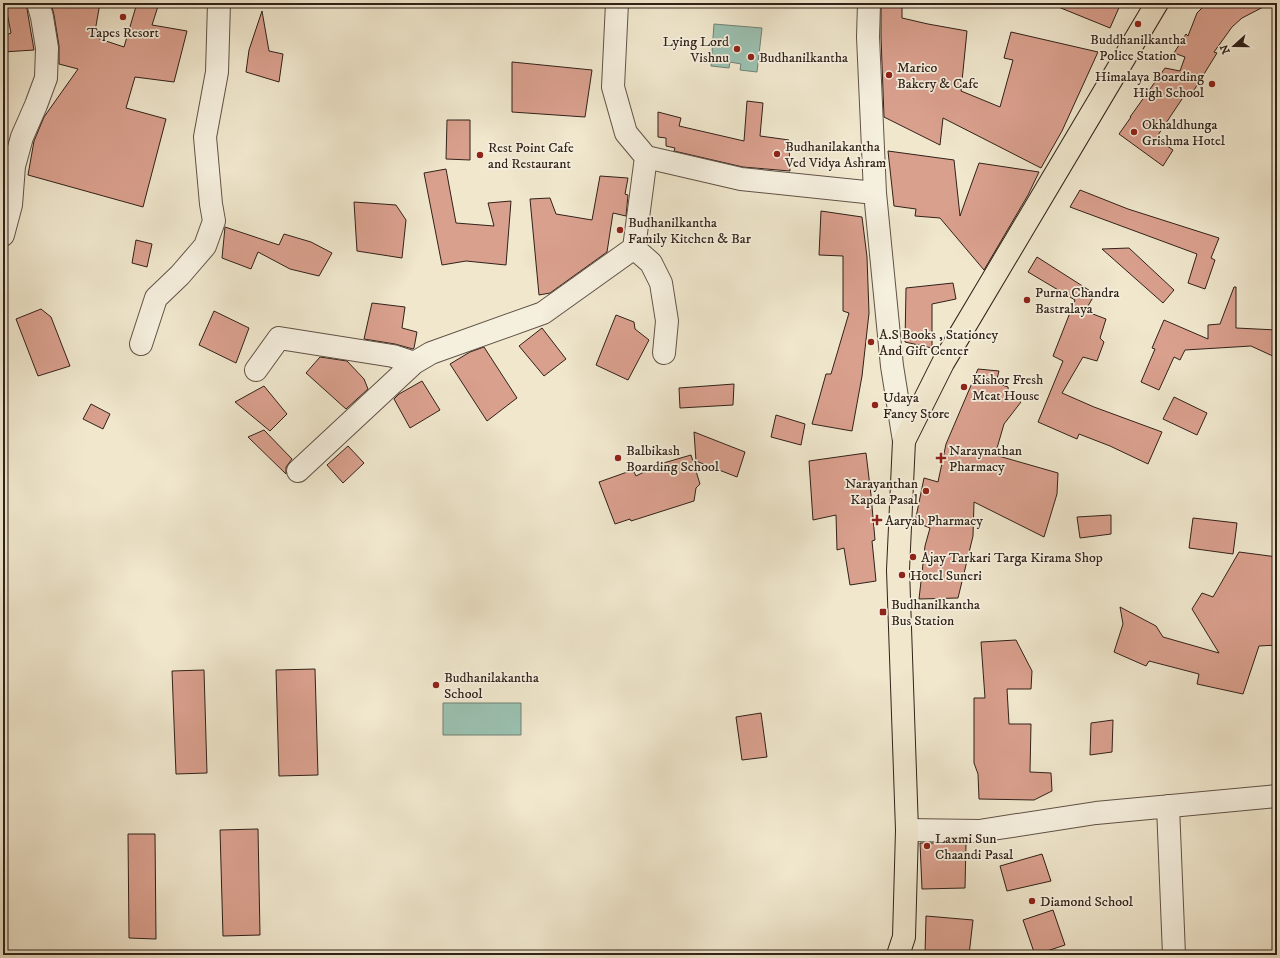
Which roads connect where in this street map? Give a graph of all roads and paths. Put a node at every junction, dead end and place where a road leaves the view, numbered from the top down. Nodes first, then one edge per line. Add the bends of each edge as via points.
1 (38, 3) edge
2 (219, 3) edge
3 (617, 3) edge
4 (869, 3) edge
5 (1157, 3) edge
6 (646, 157) junction
7 (875, 193) junction
8 (3, 235) edge
9 (634, 248) junction
10 (141, 344) dead end
11 (664, 353) dead end
12 (414, 363) junction
13 (256, 370) dead end
14 (904, 441) junction
15 (298, 471) dead end
16 (1277, 796) edge
17 (1168, 806) junction
18 (907, 830) junction
19 (898, 955) edge
20 (1174, 955) edge

1 - 8 street via 47,48 46,78 22,137 14,166 11,205
2 - 10 street via 217,72 205,137 214,220 205,246 156,298
3 - 6 street via 613,87 626,133
4 - 7 street via 868,37
5 - 14 main road via 943,363
6 - 7 street via 741,179
6 - 9 street
7 - 14 street via 892,366
9 - 11 street via 651,263 661,283 667,321
9 - 12 street via 543,313 431,353
12 - 13 street via 393,356 279,338
12 - 15 street
14 - 18 main road via 898,570
16 - 17 street
17 - 18 street via 1080,815 979,832
17 - 20 street
18 - 19 main road via 904,937

